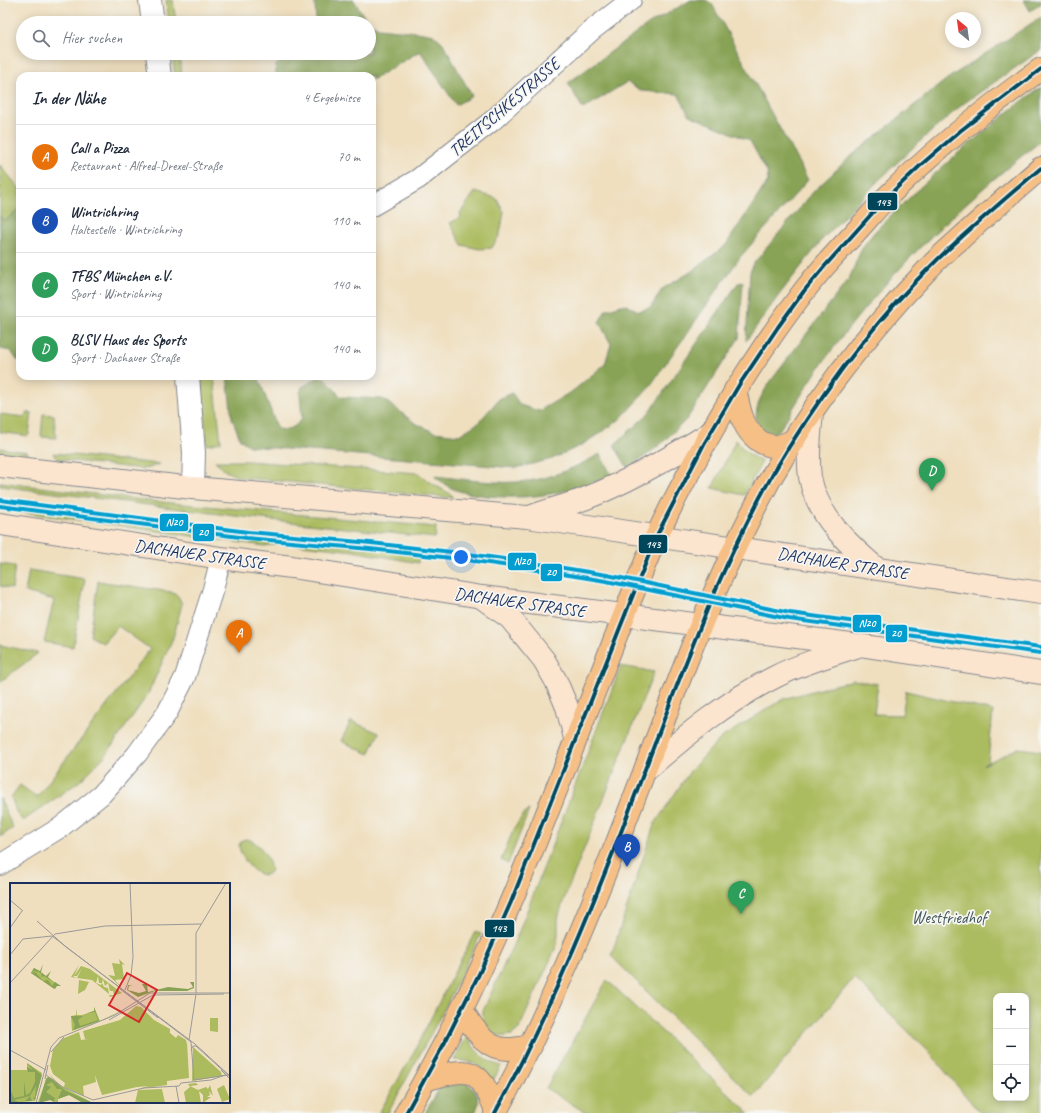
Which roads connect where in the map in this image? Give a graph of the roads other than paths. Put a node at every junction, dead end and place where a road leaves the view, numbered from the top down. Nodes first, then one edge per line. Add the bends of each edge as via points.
1 (150, 0) edge
2 (631, 0) edge
3 (152, 16) edge
4 (158, 60) edge
5 (1041, 69) edge
6 (159, 72) edge
7 (1041, 168) edge
8 (376, 204) edge
9 (188, 380) edge
10 (735, 390) junction
11 (812, 412) junction
12 (710, 433) junction
13 (794, 441) junction
14 (0, 466) edge
15 (193, 488) junction
16 (527, 517) junction
17 (0, 524) edge
18 (656, 537) junction
19 (735, 548) junction
20 (221, 558) junction
21 (876, 568) junction
22 (1041, 593) edge
23 (482, 597) junction
24 (624, 616) junction
25 (702, 625) junction
26 (859, 645) junction
27 (1041, 673) edge
28 (575, 738) junction
29 (645, 771) junction
30 (0, 865) edge
31 (462, 1010) junction
32 (531, 1046) junction
33 (425, 1080) junction
34 (495, 1112) edge
35 (406, 1113) edge

1 - 3 street
2 - 8 street, TREITSCHKESTRASSE via 592,30 492,121 418,179
4 - 6 street
5 - 10 main road via 947,142 886,199 798,298
7 - 11 main road via 930,266 876,326
9 - 15 street via 194,453
10 - 12 main road
10 - 13 main road via 743,421 750,434 771,446
11 - 13 main road
11 - 21 main road via 810,478 819,505 849,545
12 - 16 main road via 677,454 585,499
12 - 18 main road
13 - 19 main road via 776,469
14 - 15 main road, DACHAUER STRASSE
15 - 16 main road, DACHAUER STRASSE
16 - 18 main road, DACHAUER STRASSE
17 - 20 main road, DACHAUER STRASSE
18 - 19 main road, DACHAUER STRASSE
18 - 24 main road
19 - 21 main road, DACHAUER STRASSE
19 - 25 main road
20 - 23 main road, DACHAUER STRASSE
20 - 30 street via 185,677 167,712 137,754 101,795 61,827
21 - 22 main road, DACHAUER STRASSE
23 - 24 main road, DACHAUER STRASSE
23 - 28 main road via 510,618 544,660 567,707
24 - 25 main road, DACHAUER STRASSE
24 - 28 main road
25 - 26 main road, DACHAUER STRASSE
25 - 29 main road
26 - 27 main road, DACHAUER STRASSE
26 - 29 main road via 776,676 744,694 696,727
28 - 31 main road via 497,934
29 - 32 main road via 586,919
31 - 32 main road via 474,1029 495,1048
31 - 33 main road
32 - 34 main road
33 - 34 main road via 452,1073 474,1075 482,1080 489,1092
33 - 35 main road

